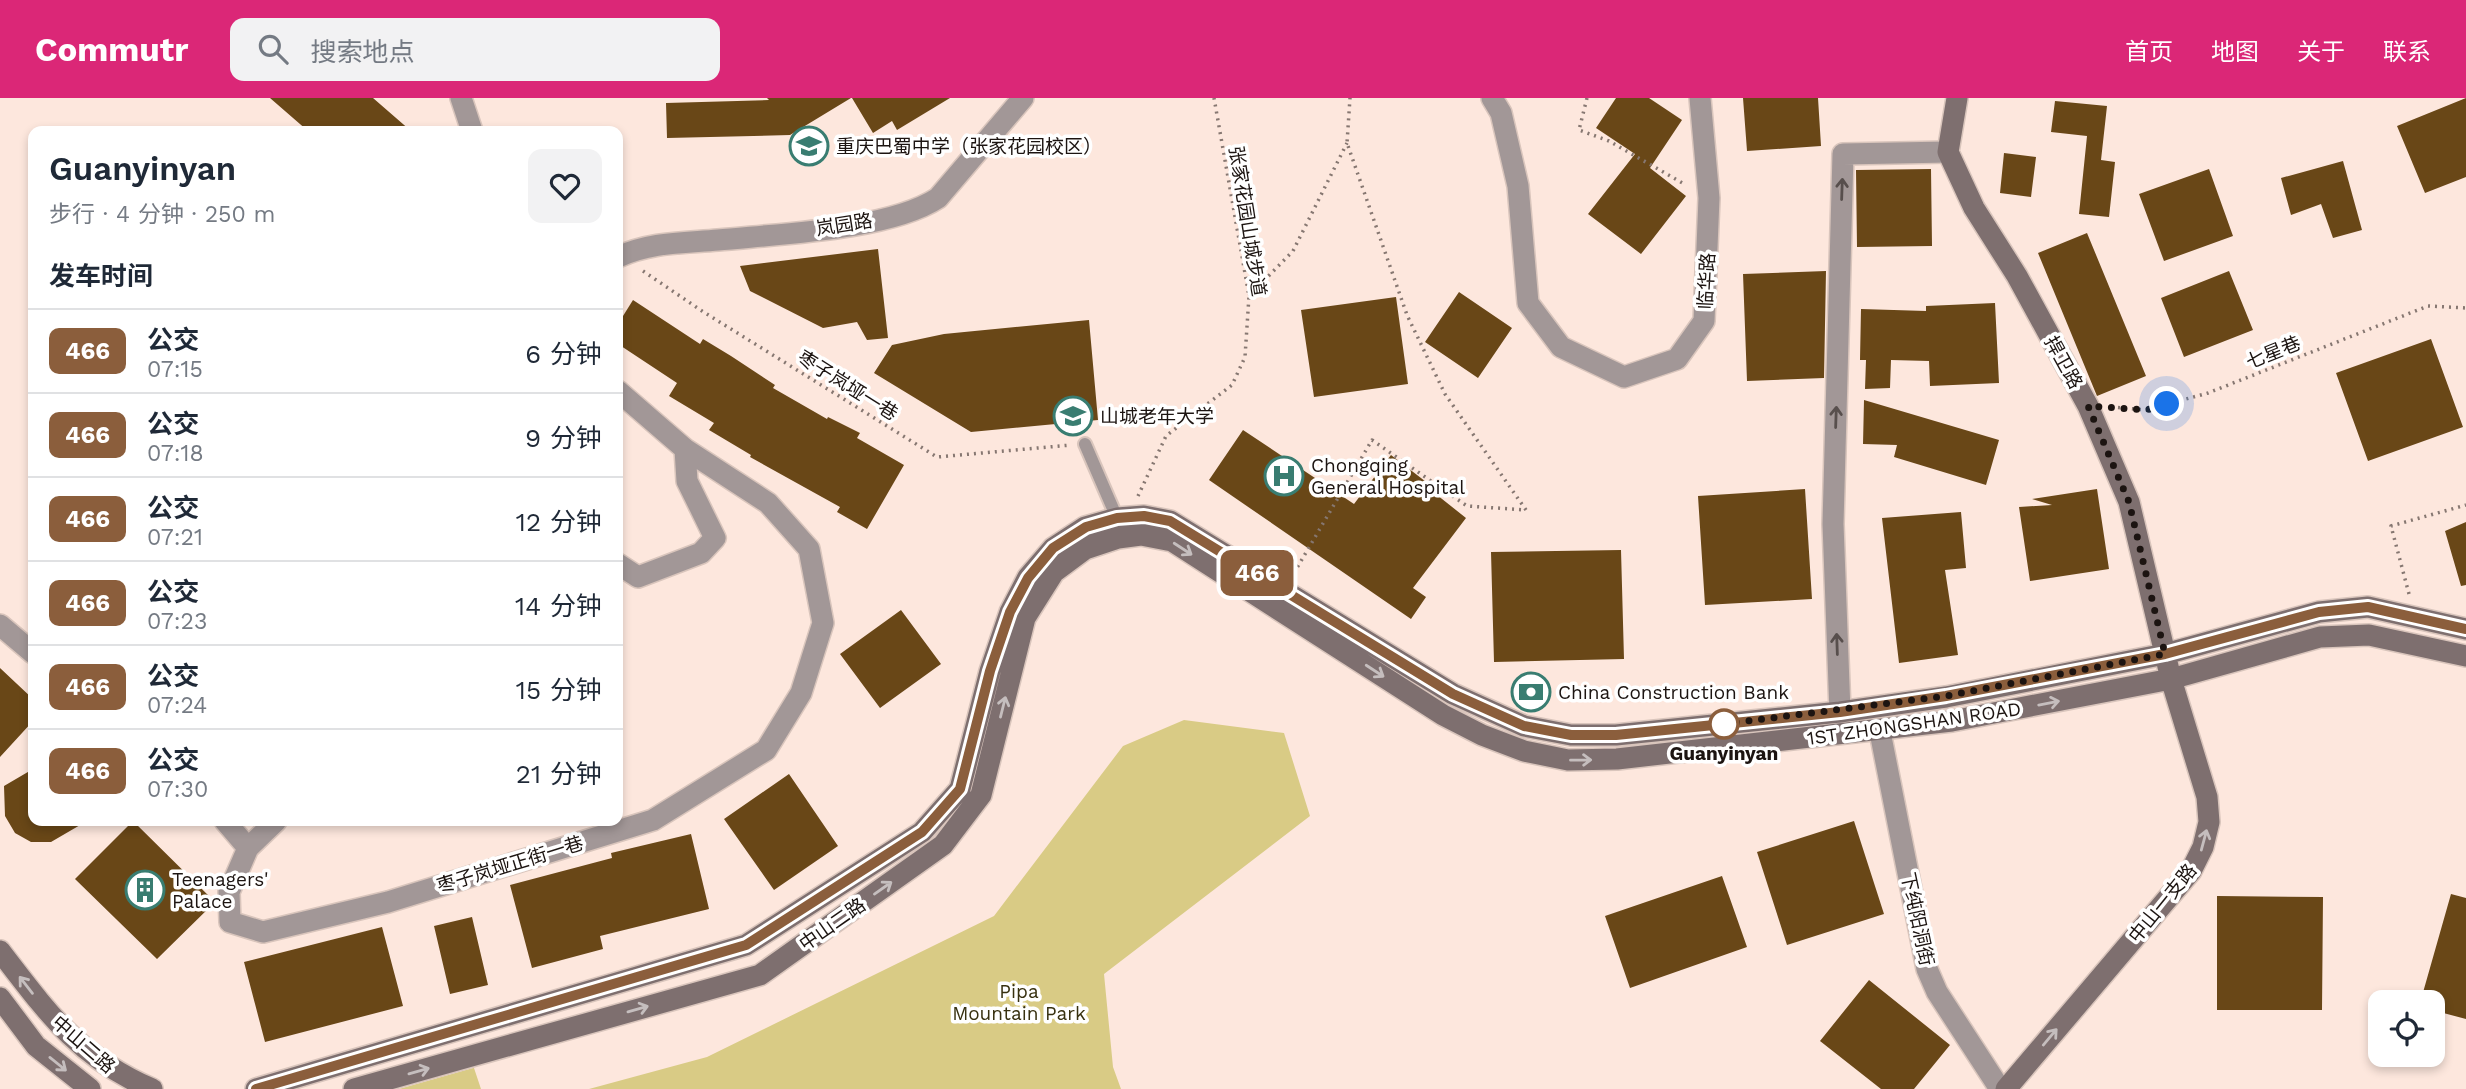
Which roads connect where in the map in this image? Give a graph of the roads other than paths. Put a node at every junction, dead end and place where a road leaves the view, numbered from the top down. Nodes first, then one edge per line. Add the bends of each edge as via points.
1 (461, 98) edge
2 (1023, 98) edge
3 (1492, 98) edge
4 (1700, 98) edge
5 (1957, 98) edge
6 (470, 126) edge
7 (1948, 152) junction
8 (623, 255) edge
9 (623, 395) edge
10 (1085, 444) road end
11 (685, 449) junction
12 (1121, 524) junction
13 (623, 567) edge
14 (0, 625) edge
15 (2466, 629) edge
16 (28, 649) edge
17 (2165, 654) junction
18 (2466, 656) edge
19 (2171, 679) junction
20 (1840, 712) junction
21 (1880, 732) junction
22 (229, 826) edge
23 (271, 826) edge
24 (248, 848) junction
25 (0, 951) edge
26 (0, 998) edge
27 (90, 1089) edge
28 (152, 1089) edge
29 (256, 1089) edge
30 (354, 1089) edge
31 (2000, 1089) edge
32 (2006, 1089) edge

1 - 6 street
2 - 8 street, 岚园路 via 938,198 924,207 840,227 655,244
3 - 4 street, 临华路 via 1501,113 1518,186 1528,303 1561,347 1624,377 1677,359 1704,321 1710,198
5 - 7 main road
7 - 17 main road, 捍卫路 via 1974,208 2088,406 2129,502
20 -> 7 street via 1833,524 1843,154
9 - 11 street, 枣子岚垭正街一巷
10 - 12 lane
11 - 13 street via 687,481 715,538 702,554 638,577
11 - 24 street, 枣子岚垭正街一巷 via 768,503 809,549 822,623 801,693 766,750 653,820 388,902 263,932 230,922 229,892
12 - 20 main road, 1ST ZHONGSHAN ROAD via 1156,517 1170,521 1453,694 1524,726 1571,735 1616,735
12 -> 21 main road, 1ST ZHONGSHAN ROAD via 1141,536 1172,541 1443,715 1524,751 1568,760 1618,760
12 - 29 main road, 中山二路 via 1086,527 1053,548 1018,593 990,671 960,789 922,832 746,945
30 -> 12 main road, 中山二路 via 761,975 943,845 981,795 1025,618 1054,572
14 - 16 street
15 - 17 main road, 1ST ZHONGSHAN ROAD via 2368,607 2319,612
17 - 19 main road, 捍卫路
17 - 20 main road, 1ST ZHONGSHAN ROAD
18 - 19 main road, 1ST ZHONGSHAN ROAD via 2369,635 2320,637
21 -> 19 main road, 1ST ZHONGSHAN ROAD
32 -> 19 main road, 中山一支路 via 2191,871 2203,847 2209,822 2207,797
21 - 31 street, 下纯阳洞街 via 1927,969
22 - 24 street
23 - 24 street
28 -> 25 main road, 中山二路 via 120,1075 62,1030
26 -> 27 main road, 中山二路 via 36,1046

